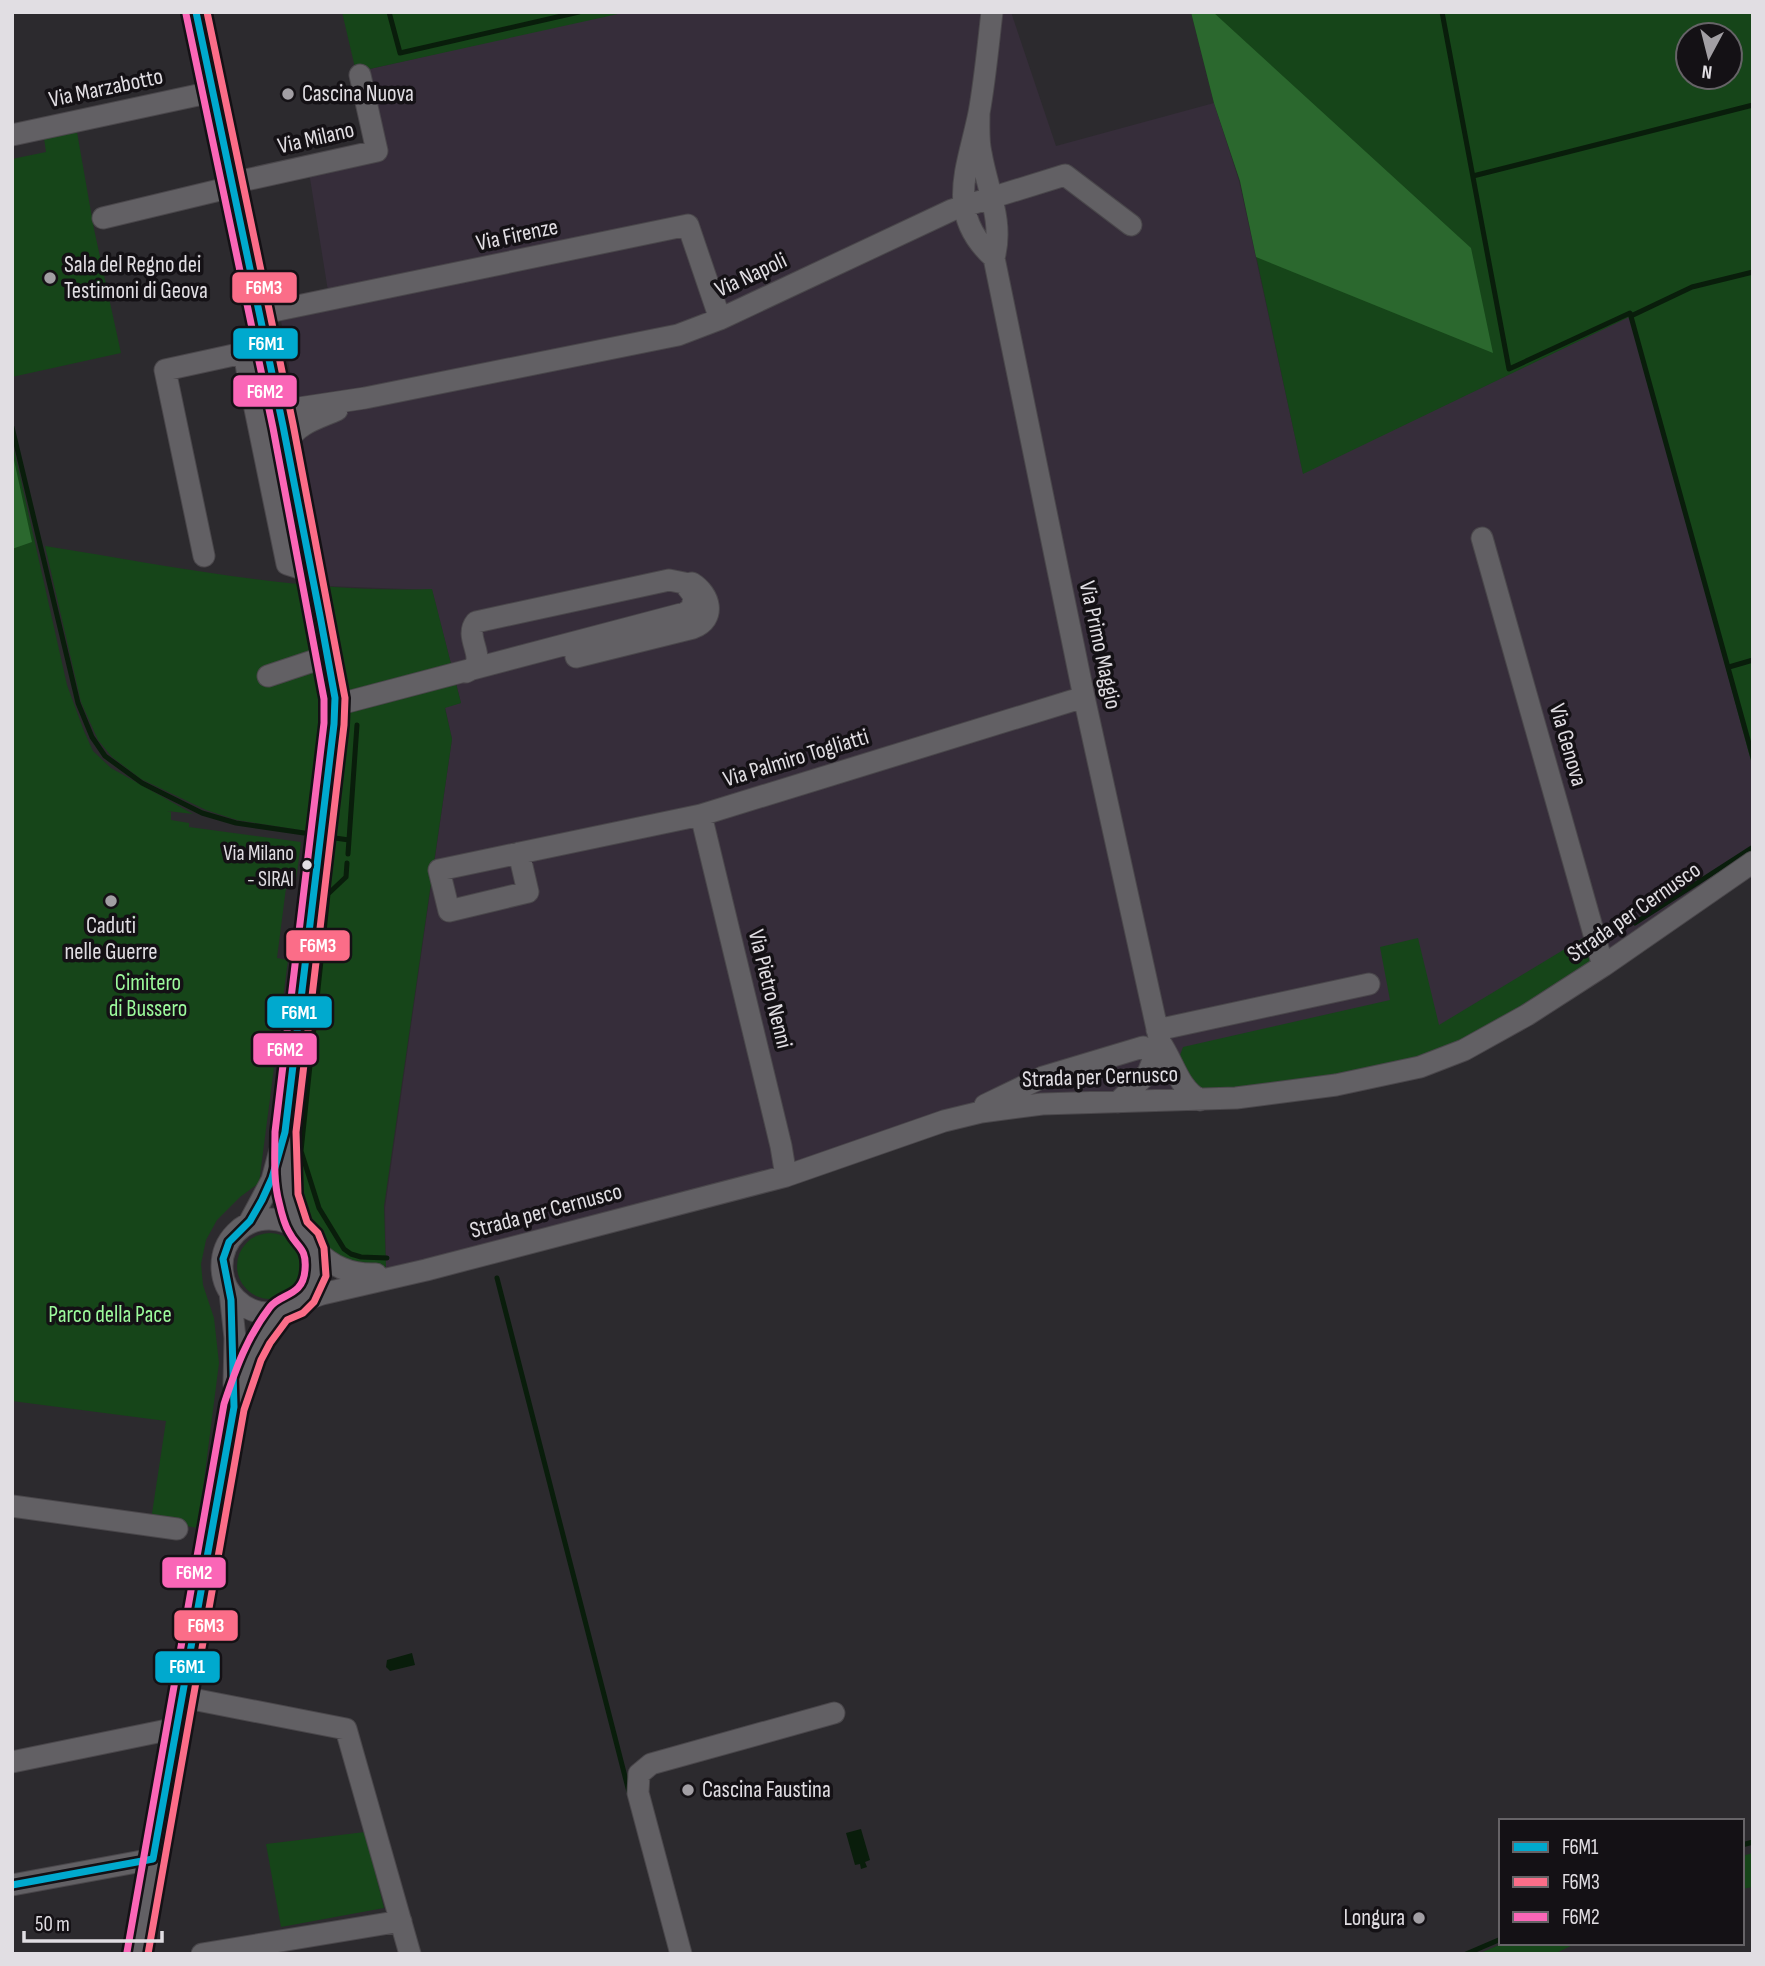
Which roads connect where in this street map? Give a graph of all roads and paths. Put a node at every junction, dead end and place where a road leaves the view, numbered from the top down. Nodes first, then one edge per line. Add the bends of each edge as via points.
1 (196, 12) edge
2 (992, 12) edge
3 (360, 75) dead end
4 (212, 92) junction
5 (979, 114) junction
6 (12, 135) edge
7 (232, 187) junction
8 (991, 197) junction
9 (963, 206) junction
10 (103, 218) dead end
11 (1131, 225) dead end
12 (994, 258) junction
13 (720, 319) junction
14 (261, 322) junction
15 (243, 352) junction
16 (365, 398) junction
17 (279, 407) junction
18 (286, 443) junction
19 (1482, 538) dead end
20 (204, 556) dead end
21 (312, 572) junction
22 (328, 656) junction
23 (469, 671) junction
24 (268, 676) dead end
25 (1084, 697) junction
26 (336, 705) junction
27 (701, 815) junction
28 (519, 853) dead end
29 (1753, 862) edge
30 (1604, 966) junction
31 (1369, 984) dead end
32 (1153, 1040) junction
33 (1173, 1066) junction
34 (1148, 1073) junction
35 (1200, 1100) junction
36 (1118, 1102) junction
37 (1163, 1102) junction
38 (963, 1116) junction
39 (285, 1132) junction
40 (786, 1176) junction
41 (248, 1223) junction
42 (298, 1228) junction
43 (313, 1248) junction
44 (409, 1273) junction
45 (230, 1292) junction
46 (289, 1307) junction
47 (234, 1407) junction
48 (12, 1506) edge
49 (177, 1529) dead end
50 (182, 1697) junction
51 (834, 1713) dead end
52 (177, 1728) junction
53 (12, 1762) edge
54 (153, 1860) junction
55 (12, 1885) edge
56 (401, 1921) junction
57 (137, 1954) edge
58 (202, 1954) edge
59 (410, 1954) edge
60 (681, 1954) edge

1 - 4 street
2 - 5 street
3 - 7 street, Via Milano via 377,151 241,181
4 - 6 street, Via Marzabotto
4 - 7 street
5 - 8 street, Via Primo Maggio via 980,149
5 - 9 street via 964,172
7 - 10 street
7 - 14 street
8 - 9 street, Via Napoli
8 - 11 street, Via Napoli via 1065,175
8 - 12 street, Via Primo Maggio via 998,230
9 - 12 street, Via Primo Maggio via 975,235
9 - 13 street, Via Napoli
12 - 25 street, Via Primo Maggio
13 - 14 street, Via Firenze via 688,225
13 - 16 street, Via Napoli via 678,335
14 - 15 street
14 - 17 street
15 - 20 street via 165,369
15 - 21 street via 287,564
16 - 17 street, Via Napoli
16 - 18 street, Via Napoli via 301,425
17 - 18 street
18 - 21 street
19 - 30 street, Via Genova
21 - 22 street
22 - 24 street
22 - 26 street
23 - 23 street via 502,676 693,628 702,624 709,609 703,592 677,578 476,622 471,630 477,663
23 - 26 street
25 - 27 street, Via Palmiro Togliatti
25 - 32 street, Via Primo Maggio
26 - 39 street
27 - 28 street, Via Palmiro Togliatti
27 - 40 street, Via Pietro Nenni
29 - 30 street, Strada per Cernusco
30 - 35 street, Strada per Cernusco via 1495,1035 1420,1067 1298,1091
31 - 32 street, Strada per Cernusco
32 - 33 street, Via Primo Maggio
32 - 34 street
32 - 38 street, Strada per Cernusco via 1042,1077
33 - 35 street, Via Primo Maggio via 1182,1085
33 - 37 street via 1171,1093
34 - 36 street
34 - 37 street via 1152,1089
35 - 37 street, Strada per Cernusco
36 - 37 street, Strada per Cernusco
36 - 38 street, Strada per Cernusco via 1034,1104
38 - 40 street, Strada per Cernusco
39 - 41 street via 272,1180
39 - 42 street via 287,1192
40 - 44 street, Strada per Cernusco
41 - 42 street via 274,1219
41 - 45 street via 234,1234 223,1254 223,1275
42 - 43 street
43 - 44 street, Strada per Cernusco via 346,1272
43 - 46 street via 316,1274 308,1293
44 - 46 street, Strada per Cernusco via 322,1294
45 - 46 street via 242,1304 266,1313
45 - 47 street
46 - 47 street via 253,1352
47 - 50 street
48 - 49 street
50 - 52 street
50 - 56 street via 346,1729
51 - 60 street via 648,1765 639,1774 638,1793
52 - 53 street
52 - 54 street
54 - 55 street
54 - 57 street
56 - 58 street
56 - 59 street

